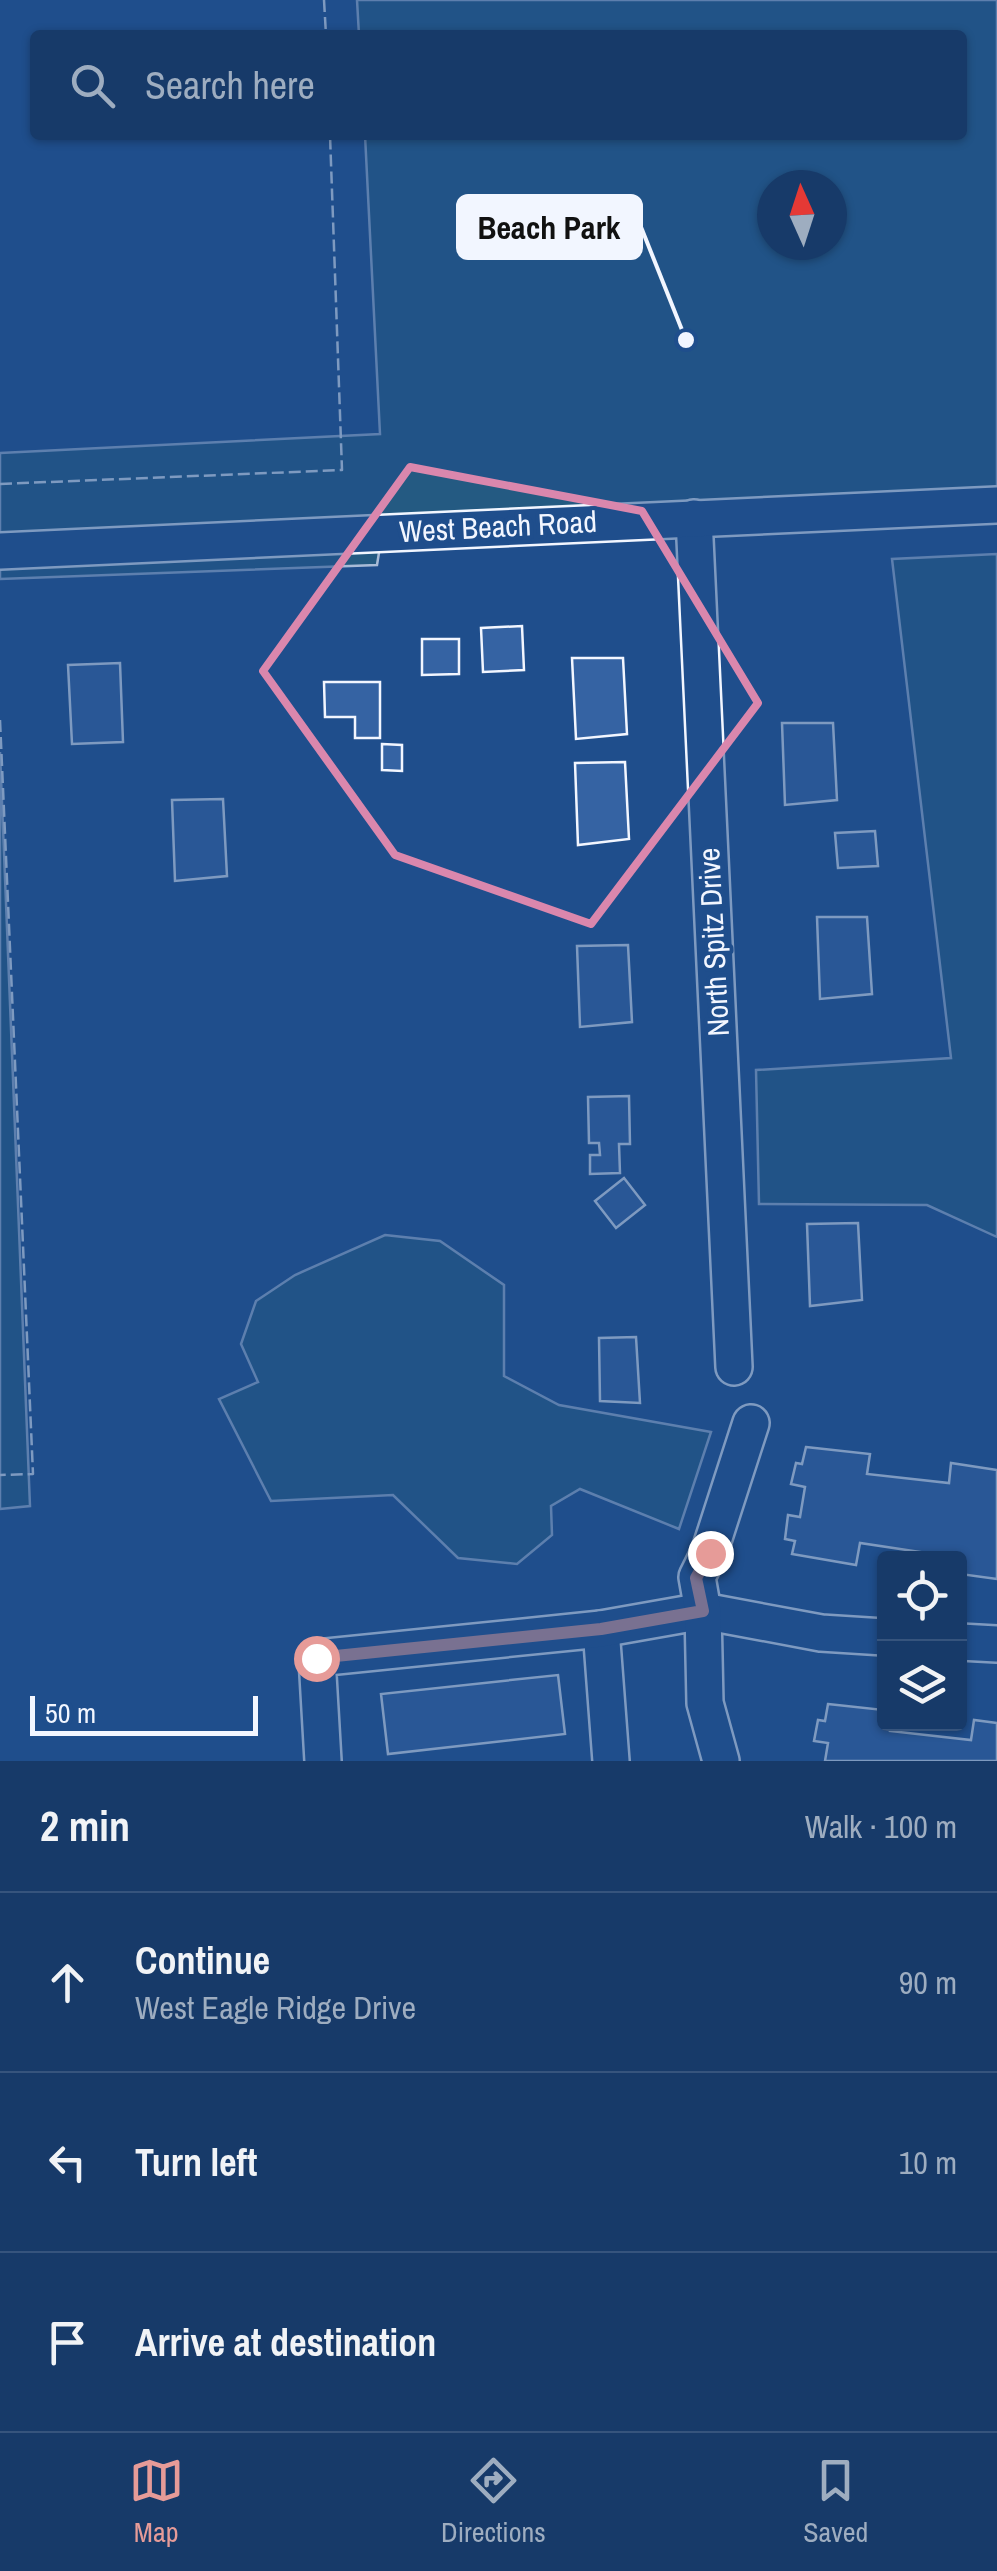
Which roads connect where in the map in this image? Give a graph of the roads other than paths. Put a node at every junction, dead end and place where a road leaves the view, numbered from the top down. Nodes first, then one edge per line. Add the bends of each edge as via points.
1 (997, 505) edge
2 (694, 518) junction
3 (0, 551) edge
4 (734, 1367) dead end
5 (751, 1423) dead end
6 (703, 1611) junction
7 (601, 1629) junction
8 (877, 1636) edge
9 (967, 1642) edge
10 (997, 1644) edge
11 (323, 1761) edge
12 (611, 1761) edge
13 (720, 1761) edge

1 - 2 street, West Beach Road
2 - 3 street, West Beach Road
2 - 4 street, North Spitz Drive
5 - 6 street via 696,1578
6 - 7 street
6 - 8 street
6 - 13 street via 705,1703
7 - 11 street via 316,1658
7 - 12 street
9 - 10 street

